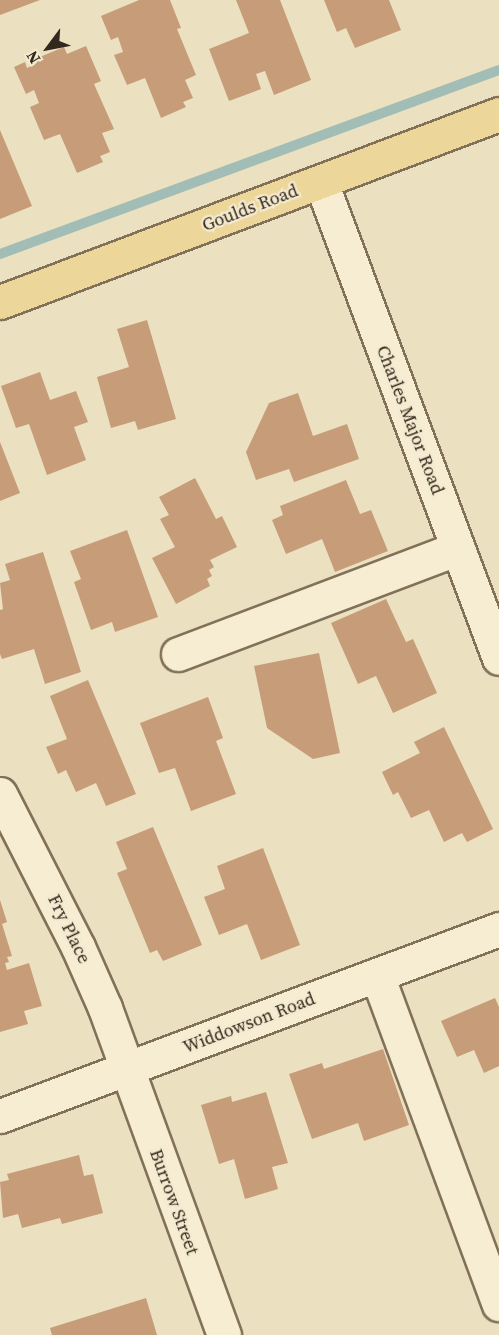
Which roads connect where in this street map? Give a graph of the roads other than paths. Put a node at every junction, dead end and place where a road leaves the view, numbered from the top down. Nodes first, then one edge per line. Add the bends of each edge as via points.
1 (499, 114) edge
2 (321, 182) junction
3 (0, 302) edge
4 (458, 548) junction
5 (178, 654) dead end
6 (499, 658) edge
7 (0, 794) edge
8 (499, 929) edge
9 (377, 975) junction
10 (125, 1069) junction
11 (0, 1116) edge
12 (499, 1304) edge
13 (224, 1335) edge

1 - 2 main road, Goulds Road
2 - 3 main road, Goulds Road
2 - 4 street, Charles Major Road
4 - 5 street
4 - 6 street, Charles Major Road
7 - 10 street, Fry Place via 78,947 105,1008
8 - 9 street, Widdowson Road
9 - 10 street, Widdowson Road
9 - 12 street
10 - 11 street, Widdowson Road
10 - 13 street, Burrow Street

